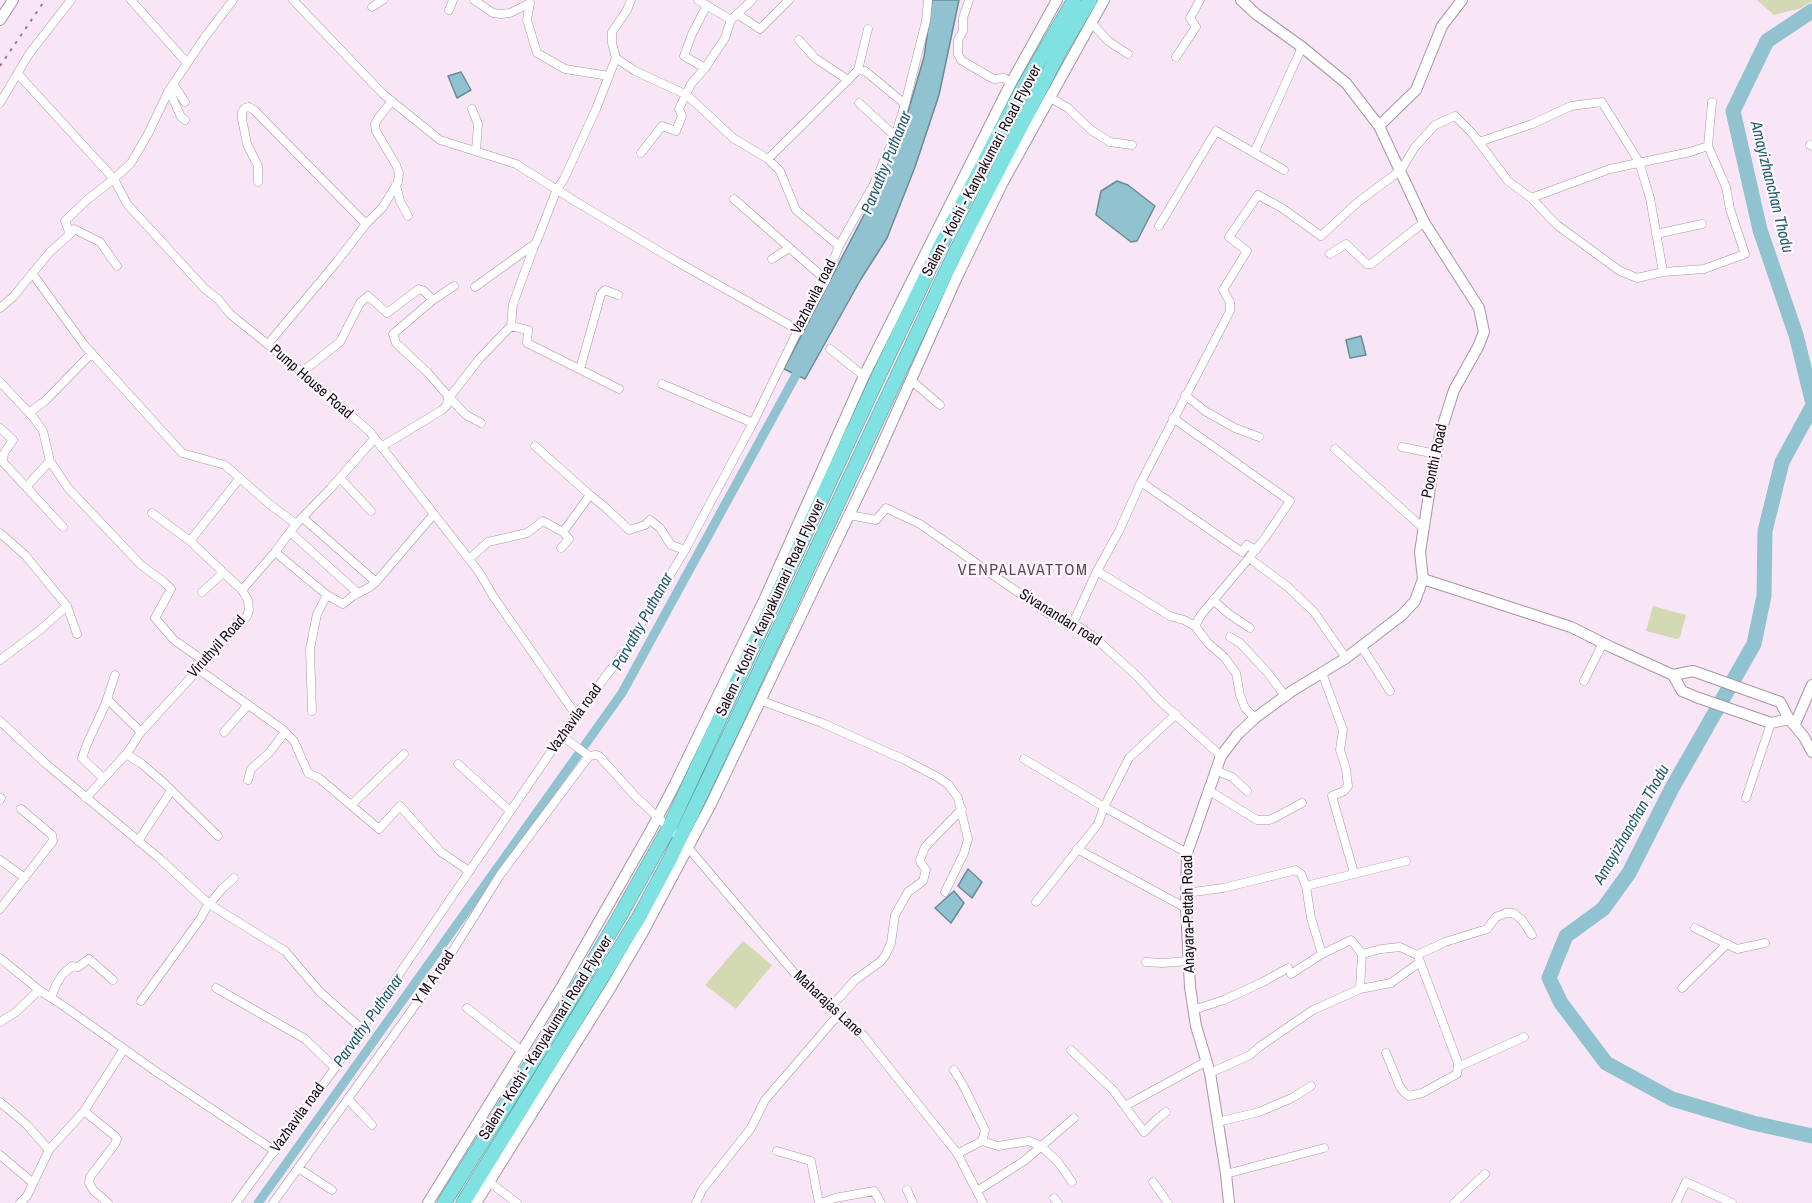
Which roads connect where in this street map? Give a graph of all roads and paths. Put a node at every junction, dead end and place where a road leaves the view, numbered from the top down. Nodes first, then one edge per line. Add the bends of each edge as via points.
1 (14, 0) edge
2 (71, 0) edge
3 (131, 0) edge
4 (233, 0) edge
5 (292, 0) edge
6 (383, 0) edge
7 (453, 0) edge
8 (474, 0) edge
9 (630, 0) edge
10 (698, 0) edge
11 (752, 0) edge
12 (789, 0) edge
13 (928, 0) edge
14 (969, 0) edge
15 (1057, 0) edge
16 (1074, 0) edge
17 (1090, 0) edge
18 (1104, 0) edge
19 (1200, 0) edge
20 (1241, 0) edge
21 (1462, 0) edge
22 (531, 1) edge
23 (707, 5) junction
24 (372, 7) dead end
25 (448, 10) dead end
26 (734, 17) junction
27 (0, 20) edge
28 (1091, 22) junction
29 (868, 29) dead end
30 (799, 40) dead end
31 (1302, 47) junction
32 (1128, 54) dead end
33 (1176, 57) dead end
34 (616, 58) junction
35 (187, 63) junction
36 (705, 68) junction
37 (858, 70) junction
38 (18, 74) junction
39 (609, 76) junction
40 (848, 80) junction
41 (1011, 83) junction
42 (171, 87) junction
43 (687, 95) junction
44 (1049, 97) junction
45 (392, 101) junction
46 (185, 102) dead end
47 (1712, 102) dead end
48 (0, 103) edge
49 (859, 103) dead end
50 (905, 104) junction
51 (472, 109) dead end
52 (185, 120) dead end
53 (1379, 126) junction
54 (895, 136) junction
55 (1479, 142) junction
56 (1132, 145) dead end
57 (1708, 146) junction
58 (476, 151) junction
59 (641, 153) dead end
60 (1254, 153) junction
61 (768, 159) junction
62 (1639, 162) junction
63 (1284, 170) dead end
64 (1401, 170) junction
65 (114, 179) junction
66 (258, 182) dead end
67 (396, 185) junction
68 (557, 189) junction
69 (1531, 198) junction
70 (734, 199) dead end
71 (408, 216) dead end
72 (1424, 222) junction
73 (366, 224) junction
74 (1702, 224) dead end
75 (1159, 226) dead end
76 (70, 234) junction
77 (1656, 234) junction
78 (536, 243) junction
79 (839, 246) junction
80 (789, 248) junction
81 (1330, 254) dead end
82 (772, 259) dead end
83 (117, 266) dead end
84 (1663, 272) junction
85 (32, 273) junction
86 (826, 280) junction
87 (454, 286) dead end
88 (475, 287) dead end
89 (618, 295) dead end
90 (433, 300) junction
91 (0, 308) edge
92 (511, 326) junction
93 (800, 330) junction
94 (268, 344) junction
95 (830, 349) dead end
96 (92, 353) junction
97 (580, 369) junction
98 (302, 372) junction
99 (864, 376) junction
100 (912, 381) junction
101 (0, 382) edge
102 (662, 384) dead end
103 (620, 389) dead end
104 (1185, 395) junction
105 (448, 396) junction
106 (940, 405) dead end
107 (29, 413) junction
108 (1173, 418) junction
109 (481, 423) dead end
110 (753, 423) junction
111 (0, 428) edge
112 (1259, 436) dead end
113 (374, 439) junction
114 (535, 446) dead end
115 (381, 447) junction
116 (1402, 447) dead end
117 (1335, 449) dead end
118 (1436, 454) junction
119 (50, 461) junction
120 (340, 478) junction
121 (239, 479) junction
122 (1141, 482) junction
123 (26, 487) junction
124 (590, 495) junction
125 (371, 511) dead end
126 (152, 513) dead end
127 (434, 514) junction
128 (849, 515) junction
129 (303, 518) junction
130 (296, 524) junction
131 (63, 527) dead end
132 (1422, 527) junction
133 (290, 532) junction
134 (563, 532) junction
135 (0, 533) edge
136 (190, 541) junction
137 (561, 548) dead end
138 (685, 550) junction
139 (1256, 550) junction
140 (275, 552) junction
141 (1249, 558) junction
142 (469, 559) junction
143 (1097, 571) junction
144 (223, 573) junction
145 (1423, 579) junction
146 (376, 582) junction
147 (242, 590) junction
148 (202, 592) dead end
149 (358, 593) junction
150 (327, 595) junction
151 (1214, 600) junction
152 (67, 606) junction
153 (1073, 623) junction
154 (1195, 626) junction
155 (1250, 628) dead end
156 (77, 634) dead end
157 (1230, 637) dead end
158 (1603, 643) junction
159 (1361, 646) junction
160 (1346, 658) junction
161 (0, 660) edge
162 (204, 661) junction
163 (198, 669) junction
164 (1322, 673) junction
165 (115, 675) dead end
166 (1672, 675) junction
167 (1584, 681) dead end
168 (1812, 685) edge
169 (1390, 691) dead end
170 (1286, 697) junction
171 (107, 699) junction
172 (762, 701) junction
173 (248, 705) junction
174 (312, 711) dead end
175 (1176, 714) junction
176 (576, 715) junction
177 (1255, 718) junction
178 (0, 721) edge
179 (1766, 721) junction
180 (1792, 722) junction
181 (141, 732) junction
182 (224, 732) dead end
183 (285, 732) junction
184 (562, 736) junction
185 (1812, 752) edge
186 (404, 753) dead end
187 (126, 754) junction
188 (592, 756) junction
189 (1221, 756) junction
190 (1024, 759) dead end
191 (458, 764) dead end
192 (1215, 770) junction
193 (103, 778) junction
194 (249, 780) dead end
195 (1208, 790) junction
196 (171, 791) junction
197 (1247, 791) dead end
198 (86, 798) junction
199 (1746, 798) dead end
200 (1302, 802) dead end
201 (351, 805) junction
202 (1104, 807) junction
203 (21, 809) dead end
204 (962, 810) junction
205 (510, 812) junction
206 (657, 818) junction
207 (669, 828) junction
208 (218, 836) dead end
209 (138, 841) junction
210 (684, 842) junction
211 (1077, 849) junction
212 (1186, 853) junction
213 (0, 860) edge
214 (1406, 861) dead end
215 (469, 871) junction
216 (1354, 873) junction
217 (25, 878) junction
218 (234, 878) dead end
219 (1306, 886) junction
220 (945, 892) dead end
221 (1186, 893) junction
222 (1036, 902) dead end
223 (209, 904) junction
224 (1186, 908) junction
225 (0, 909) edge
226 (1695, 928) dead end
227 (1532, 935) dead end
228 (1765, 943) dead end
229 (1727, 944) junction
230 (1322, 954) junction
231 (1362, 954) junction
232 (1418, 959) junction
233 (1189, 961) junction
234 (1146, 962) dead end
235 (2, 963) edge
236 (113, 980) dead end
237 (216, 988) dead end
238 (1682, 988) dead end
239 (1360, 989) junction
240 (39, 990) junction
241 (51, 998) junction
242 (141, 1001) dead end
243 (831, 1007) junction
244 (467, 1008) dead end
245 (1193, 1010) junction
246 (838, 1015) junction
247 (0, 1022) edge
248 (362, 1029) junction
249 (1524, 1037) dead end
250 (124, 1049) junction
251 (1071, 1050) dead end
252 (522, 1051) junction
253 (1386, 1053) dead end
254 (1207, 1061) junction
255 (1458, 1067) junction
256 (335, 1068) junction
257 (954, 1070) dead end
258 (1210, 1073) junction
259 (1311, 1086) dead end
260 (348, 1099) junction
261 (1, 1105) edge
262 (1125, 1106) junction
263 (84, 1111) junction
264 (1166, 1112) dead end
265 (1074, 1118) dead end
266 (1218, 1122) junction
267 (372, 1125) dead end
268 (982, 1141) junction
269 (1041, 1146) junction
270 (1324, 1148) dead end
271 (49, 1150) junction
272 (274, 1151) junction
273 (777, 1151) dead end
274 (957, 1154) junction
275 (0, 1155) edge
276 (298, 1168) junction
277 (1226, 1174) junction
278 (1485, 1174) dead end
279 (489, 1182) junction
280 (1072, 1182) dead end
281 (1153, 1182) dead end
282 (33, 1183) junction
283 (332, 1190) dead end
284 (907, 1190) dead end
285 (977, 1191) junction
286 (27, 1196) junction
287 (110, 1201) edge
288 (1228, 1202) edge
289 (21, 1203) edge
290 (35, 1203) edge
291 (236, 1203) edge
292 (273, 1203) edge
293 (428, 1203) edge
294 (444, 1203) edge
295 (463, 1203) edge
296 (476, 1203) edge
297 (517, 1203) edge
298 (696, 1203) edge
299 (820, 1203) edge
300 (881, 1203) edge
301 (913, 1203) edge
302 (983, 1203) edge
303 (1168, 1203) edge
304 (1454, 1203) edge
305 (1676, 1203) edge
306 (1732, 1203) edge

1 - 27 street
2 - 38 street
3 - 35 street
4 - 35 street
5 - 45 street
6 - 24 street
7 - 25 street
8 - 22 street via 501,14
9 - 34 street via 612,33
10 - 23 street
11 - 26 street
12 - 26 street via 760,29
13 - 50 street, Vazhavila road
14 - 41 street via 958,54 990,77
15 - 41 street
16 - 207 highway, Salem - Kochi - Kanyakumari Road Flyover via 941,245
17 - 210 highway, Salem - Kochi - Kanyakumari Road Flyover via 955,253
18 - 28 street
19 - 33 street via 1190,18 1196,27
20 - 31 street, Poonthi Road
21 - 53 street via 1442,26 1416,90
22 - 39 street via 527,20 537,53 565,69
23 - 26 street
23 - 36 street via 684,56
26 - 36 street
28 - 32 street via 1108,41
28 - 44 street
29 - 37 street
30 - 40 street via 815,58
31 - 53 street, Poonthi Road via 1346,83
31 - 60 street
34 - 39 street
34 - 43 street
35 - 42 street
36 - 43 street
37 - 40 street
37 - 50 street via 865,71
38 - 48 street
38 - 65 street, Pump House Road
39 - 68 street
40 - 61 street
41 - 99 street
42 - 46 street
42 - 52 street
42 - 65 street via 131,163
43 - 59 street via 679,109 682,116 676,131 662,126
43 - 61 street via 734,138
44 - 56 street via 1110,142
44 - 100 street via 1002,182
45 - 58 street via 440,140
45 - 67 street via 375,124 396,165
47 - 57 street
49 - 54 street
50 - 54 street, Vazhavila road
51 - 58 street via 478,123
53 - 64 street, Poonthi Road
54 - 79 street, Vazhavila road
55 - 62 street via 1571,106 1602,102
55 - 64 street via 1455,116 1435,125
55 - 69 street via 1508,181
57 - 62 street
57 - 84 street via 1726,187 1745,254 1704,269
58 - 68 street via 516,164
60 - 63 street
60 - 75 street via 1216,131
61 - 79 street via 780,171 795,210
62 - 69 street
62 - 77 street
64 - 72 street, Poonthi Road
64 - 104 street via 1321,236 1258,195 1229,237 1247,251 1223,290 1230,311
65 - 76 street via 65,221
65 - 94 street, Pump House Road via 127,204 205,289
66 - 73 street via 258,166 247,144 242,119 244,108 249,107
67 - 71 street
67 - 73 street via 383,207
68 - 78 street
68 - 93 street
69 - 84 street via 1557,225 1620,271 1637,278
70 - 80 street
72 - 81 street via 1371,264 1346,244
72 - 118 street, Poonthi Road via 1479,308 1484,332 1446,410
73 - 94 street
74 - 77 street
76 - 83 street via 74,229 99,242
76 - 85 street
77 - 84 street
78 - 88 street
78 - 92 street via 513,304
79 - 86 street, Vazhavila road
80 - 82 street
80 - 86 street
85 - 91 street
85 - 96 street
86 - 93 street, Vazhavila road
87 - 90 street
89 - 97 street via 604,290 601,294
90 - 98 street via 419,289 387,313 368,296 360,303 340,342
90 - 105 street via 396,331 393,338
92 - 97 street via 528,330 527,343
92 - 105 street
93 - 110 street, Vazhavila road
94 - 98 street, Pump House Road
95 - 99 street
96 - 107 street
96 - 121 street via 182,453 225,465
97 - 103 street
98 - 113 street, Pump House Road
99 - 206 street via 736,659
100 - 106 street
100 - 128 street
101 - 107 street
102 - 110 street
104 - 108 street
104 - 112 street via 1215,417
105 - 109 street via 466,415
105 - 115 street via 442,410
107 - 119 street via 43,431
108 - 122 street
108 - 139 street via 1290,501
110 - 138 street, Vazhavila road
111 - 123 street via 13,440 3,462
113 - 115 street, Pump House Road
113 - 120 street
114 - 124 street
115 - 127 street, Pump House Road
116 - 118 street
117 - 132 street
118 - 132 street, Poonthi Road
119 - 123 street
119 - 162 street via 68,488 123,548 171,589 155,618 174,640
120 - 125 street
120 - 129 street
121 - 130 street
121 - 136 street
122 - 139 street via 1242,552 1248,545
122 - 143 street
123 - 131 street
124 - 134 street
124 - 138 street via 629,530 650,520 671,545
126 - 136 street
127 - 142 street, Pump House Road
127 - 146 street
128 - 153 street, Sivanandan road via 876,520 886,507 920,524 1049,614
128 - 172 street
129 - 130 street
129 - 146 street
130 - 133 street
132 - 145 street, Poonthi Road
133 - 140 street
133 - 149 street
134 - 137 street via 569,539
134 - 142 street via 543,520 527,533 488,542
135 - 152 street via 25,555
136 - 144 street
138 - 176 street, Vazhavila road via 625,651
139 - 141 street
140 - 147 street
140 - 150 street
141 - 151 street
141 - 160 street via 1314,612
142 - 176 street, Pump House Road
143 - 153 street
143 - 154 street via 1170,616
144 - 147 street
144 - 148 street
145 - 158 street via 1571,627
145 - 159 street, Anayara-Pettah Road via 1415,601
146 - 149 street
147 - 162 street, Viruthyil Road via 248,600 247,616
149 - 150 street via 343,604
150 - 174 street via 317,614 310,649
151 - 154 street
151 - 155 street
152 - 156 street
152 - 161 street
153 - 175 street, Sivanandan road via 1093,636
154 - 177 street via 1236,674 1245,708
157 - 170 street via 1247,650
158 - 166 street
158 - 167 street
159 - 160 street, Anayara-Pettah Road
159 - 169 street
160 - 164 street, Anayara-Pettah Road
162 - 163 street, Viruthyil Road
163 - 173 street
163 - 181 street, Viruthyil Road
164 - 170 street, Anayara-Pettah Road
164 - 216 street via 1342,723 1341,750 1348,786 1332,796
165 - 171 street
166 - 179 street via 1682,691
166 - 180 street via 1693,671 1780,702
168 - 180 street
170 - 177 street, Anayara-Pettah Road
171 - 181 street
171 - 193 street via 82,758
172 - 204 street via 822,723 939,778 949,785
172 - 210 street via 711,804
173 - 182 street
173 - 183 street
175 - 189 street, Sivanandan road
175 - 202 street via 1129,758
176 - 184 street, Vazhavila road
177 - 189 street, Anayara-Pettah Road
178 - 198 street
179 - 180 street
179 - 199 street
180 - 185 street
181 - 187 street, Viruthyil Road
183 - 194 street via 251,769
183 - 201 street via 294,741 308,773 320,778
184 - 188 street, Maharajas Lane
184 - 205 street, Vazhavila road
186 - 201 street
187 - 193 street, Viruthyil Road
187 - 196 street
188 - 206 street, Maharajas Lane via 599,756
188 - 260 street, Y M A road via 500,875 442,968
189 - 192 street, Anayara-Pettah Road
190 - 202 street
191 - 205 street
192 - 195 street, Anayara-Pettah Road
192 - 197 street via 1232,777
193 - 198 street, Viruthyil Road
195 - 200 street via 1257,820 1269,820
195 - 212 street, Anayara-Pettah Road
196 - 208 street
196 - 209 street
198 - 209 street
201 - 215 street via 379,829 400,806 441,852
202 - 211 street via 1098,824
202 - 212 street
203 - 217 street via 53,838
204 - 220 street via 968,839
204 - 243 street via 925,848 920,860 926,870 923,881 908,892 895,915 885,956
205 - 215 street, Vazhavila road
206 - 207 street, Maharajas Lane
206 - 252 street
207 - 210 street, Maharajas Lane
207 - 294 highway, Salem - Kochi - Kanyakumari Road Flyover via 562,1014
209 - 223 street
210 - 243 street, Maharajas Lane via 802,982
210 - 279 street via 642,934
210 - 295 highway, Salem - Kochi - Kanyakumari Road Flyover
211 - 222 street
211 - 224 street
212 - 221 street, Anayara-Pettah Road
213 - 217 street
214 - 216 street
215 - 248 street, Vazhavila road
216 - 219 street
217 - 225 street
218 - 223 street
219 - 221 street via 1296,870
219 - 230 street
221 - 224 street, Anayara-Pettah Road
223 - 242 street
223 - 248 street via 285,951 320,992
224 - 233 street, Anayara-Pettah Road
226 - 229 street
227 - 232 street via 1522,920 1506,913 1496,917 1487,929 1445,942
228 - 229 street via 1737,949
229 - 238 street
230 - 231 street via 1351,940
230 - 245 street via 1224,1000
231 - 232 street via 1400,947
231 - 239 street
232 - 239 street via 1391,983
232 - 255 street
233 - 234 street
233 - 245 street, Anayara-Pettah Road
235 - 240 street
236 - 241 street via 89,959 62,975
237 - 256 street via 305,1039
239 - 258 street via 1312,1010 1250,1055
240 - 241 street
240 - 247 street
241 - 250 street
243 - 246 street, Maharajas Lane
244 - 252 street
245 - 254 street, Anayara-Pettah Road
246 - 274 street, Maharajas Lane via 863,1035
246 - 298 street via 765,1100 751,1128
248 - 256 street, Vazhavila road
249 - 255 street
250 - 263 street
250 - 272 street
251 - 262 street
252 - 293 street
253 - 255 street via 1400,1087 1409,1096 1422,1094 1457,1074
254 - 258 street, Anayara-Pettah Road
254 - 262 street
256 - 272 street, Vazhavila road
257 - 268 street via 985,1130
258 - 266 street, Anayara-Pettah Road
259 - 266 street via 1258,1112
260 - 267 street
260 - 276 street, Y M A road
261 - 271 street via 27,1125
262 - 264 street via 1144,1132
263 - 271 street
263 - 287 street via 117,1139 89,1179 93,1190
265 - 269 street
266 - 277 street, Anayara-Pettah Road
268 - 269 street via 998,1146 1029,1140
268 - 274 street
269 - 280 street
269 - 285 street
270 - 277 street
271 - 282 street
272 - 291 street, Vazhavila road
273 - 299 street via 811,1161
274 - 285 street, Maharajas Lane
275 - 282 street
276 - 283 street
276 - 292 street, Y M A road
277 - 288 street, Anayara-Pettah Road
278 - 304 street
279 - 296 street
279 - 297 street
281 - 303 street
282 - 286 street
284 - 301 street
285 - 302 street, Maharajas Lane
286 - 289 street
286 - 290 street
299 - 300 street via 874,1191
305 - 306 street via 1686,1182

